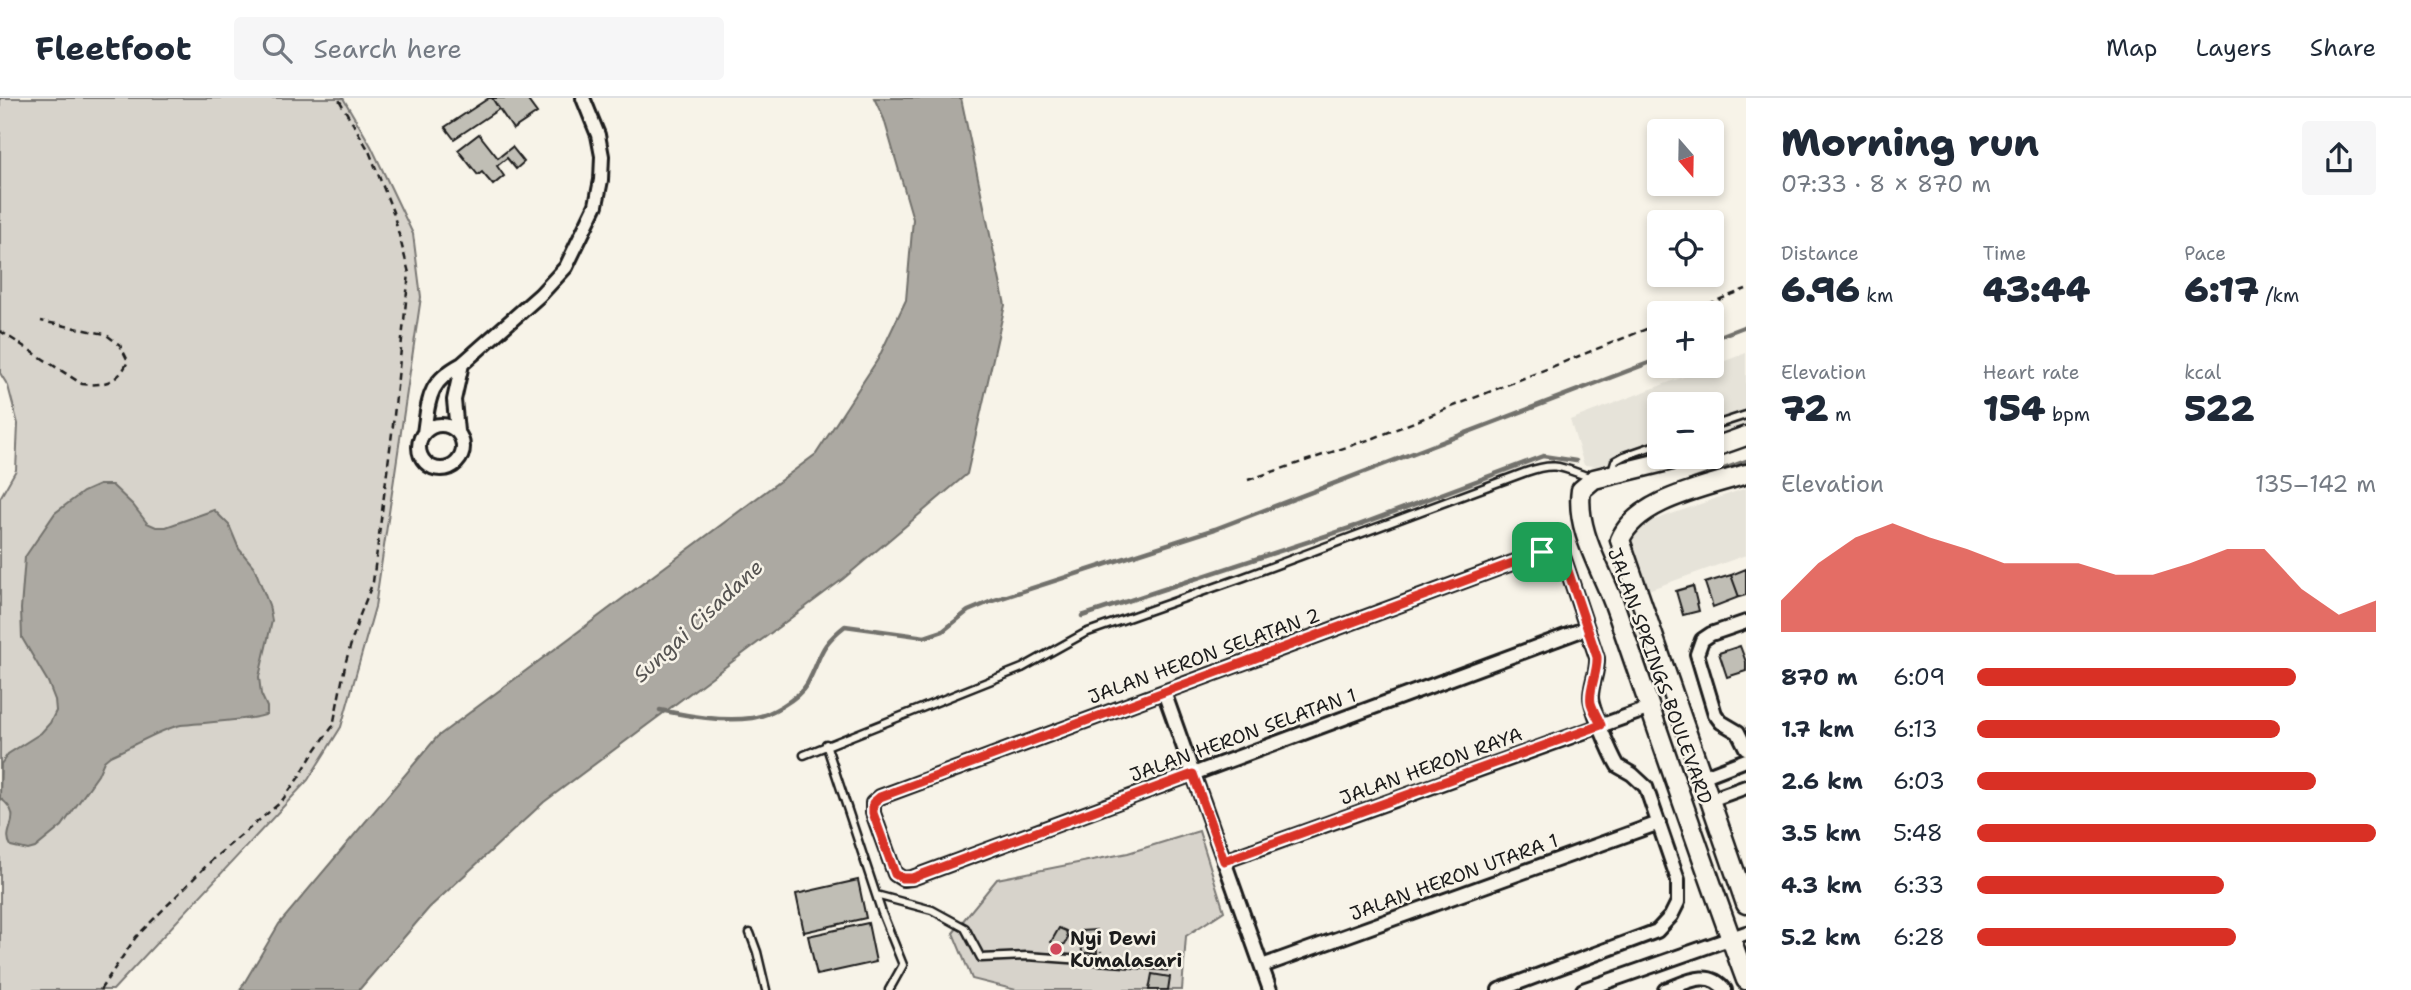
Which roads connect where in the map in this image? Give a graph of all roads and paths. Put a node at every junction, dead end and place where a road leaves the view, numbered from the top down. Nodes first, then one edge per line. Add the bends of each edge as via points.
1 (338, 98) edge
2 (583, 98) edge
3 (1746, 289) edge
4 (1716, 301) edge
5 (41, 321) dead end
6 (1647, 329) edge
7 (0, 331) edge
8 (462, 364) junction
9 (1746, 415) edge
10 (1724, 422) edge
11 (457, 432) junction
12 (424, 433) junction
13 (1746, 436) edge
14 (1724, 443) edge
15 (1647, 448) edge
16 (1647, 464) edge
17 (1606, 472) junction
18 (1746, 474) edge
19 (1248, 480) dead end
20 (1587, 539) junction
21 (1620, 540) junction
22 (1746, 622) edge
23 (1587, 628) junction
24 (1164, 692) junction
25 (1650, 708) junction
26 (1601, 725) junction
27 (825, 744) junction
28 (1746, 748) edge
29 (804, 755) dead end
30 (1746, 760) edge
31 (1193, 774) junction
32 (1702, 777) junction
33 (1746, 787) edge
34 (1710, 800) junction
35 (1658, 823) junction
36 (1224, 861) junction
37 (912, 878) joint
38 (876, 895) junction
39 (1746, 904) edge
40 (750, 933) dead end
41 (1738, 936) edge
42 (1167, 966) dead end
43 (1262, 966) junction
44 (1746, 980) edge
45 (100, 990) edge
46 (766, 990) edge
47 (889, 990) edge
48 (1270, 990) edge
49 (1499, 990) edge
50 (1583, 990) edge
51 (1665, 990) edge
52 (1725, 990) edge

1 - 45 path via 369,151 393,212 408,273 373,582 346,661 333,726 299,777 281,802 214,858 136,937
2 - 8 street via 602,156 596,205 566,267
3 - 4 path
5 - 7 path via 105,334 120,345 128,361 123,373 113,382 82,384
6 - 19 path via 1374,438
8 - 11 street via 454,400
8 - 12 street via 436,383
9 - 10 lane
11 - 12 street via 443,425
11 - 12 street via 463,444 459,459 448,468 423,459 419,446
13 - 14 main road
15 - 17 lane via 1624,456
16 - 17 main road
17 - 20 main road, JALAN SPRINGS BOULEVARD via 1584,486 1580,495
17 - 27 lane via 1549,465 1526,472 1085,633 1007,675
18 - 21 main road, JALAN SPRINGS BOULEVARD via 1655,505 1631,521
20 - 21 main road
20 - 25 main road, JALAN SPRINGS BOULEVARD
21 - 32 main road, JALAN SPRINGS BOULEVARD
22 - 28 street via 1711,634 1702,640 1697,654 1715,714 1738,732
23 - 24 street, JALAN HERON SELATAN 2 via 1563,556 1554,550
23 - 26 street via 1598,671 1591,701
23 - 31 street, JALAN HERON SELATAN 1
24 - 31 street
24 - 37 street, JALAN HERON SELATAN 2 via 880,797 873,803 873,813 895,874
25 - 26 street, JALAN HERON RAYA
25 - 41 main road, JALAN SPRINGS BOULEVARD
26 - 35 street via 1618,766 1646,787
26 - 36 street, JALAN HERON RAYA
27 - 29 lane
27 - 38 lane
30 - 32 street
31 - 36 street
31 - 37 street, JALAN HERON SELATAN 1
32 - 34 main road, JALAN SPRINGS BOULEVARD
33 - 34 street
34 - 39 main road, JALAN SPRINGS BOULEVARD
35 - 43 street, JALAN HERON UTARA 1
35 - 49 street via 1678,880 1678,902 1657,931
36 - 43 street
38 - 42 lane via 932,910 965,928 981,958 1027,956
38 - 47 lane via 903,965
40 - 46 lane
41 - 44 main road, JALAN SPRINGS BOULEVARD
41 - 50 street
43 - 48 street
51 - 52 street via 1701,977 1720,983

